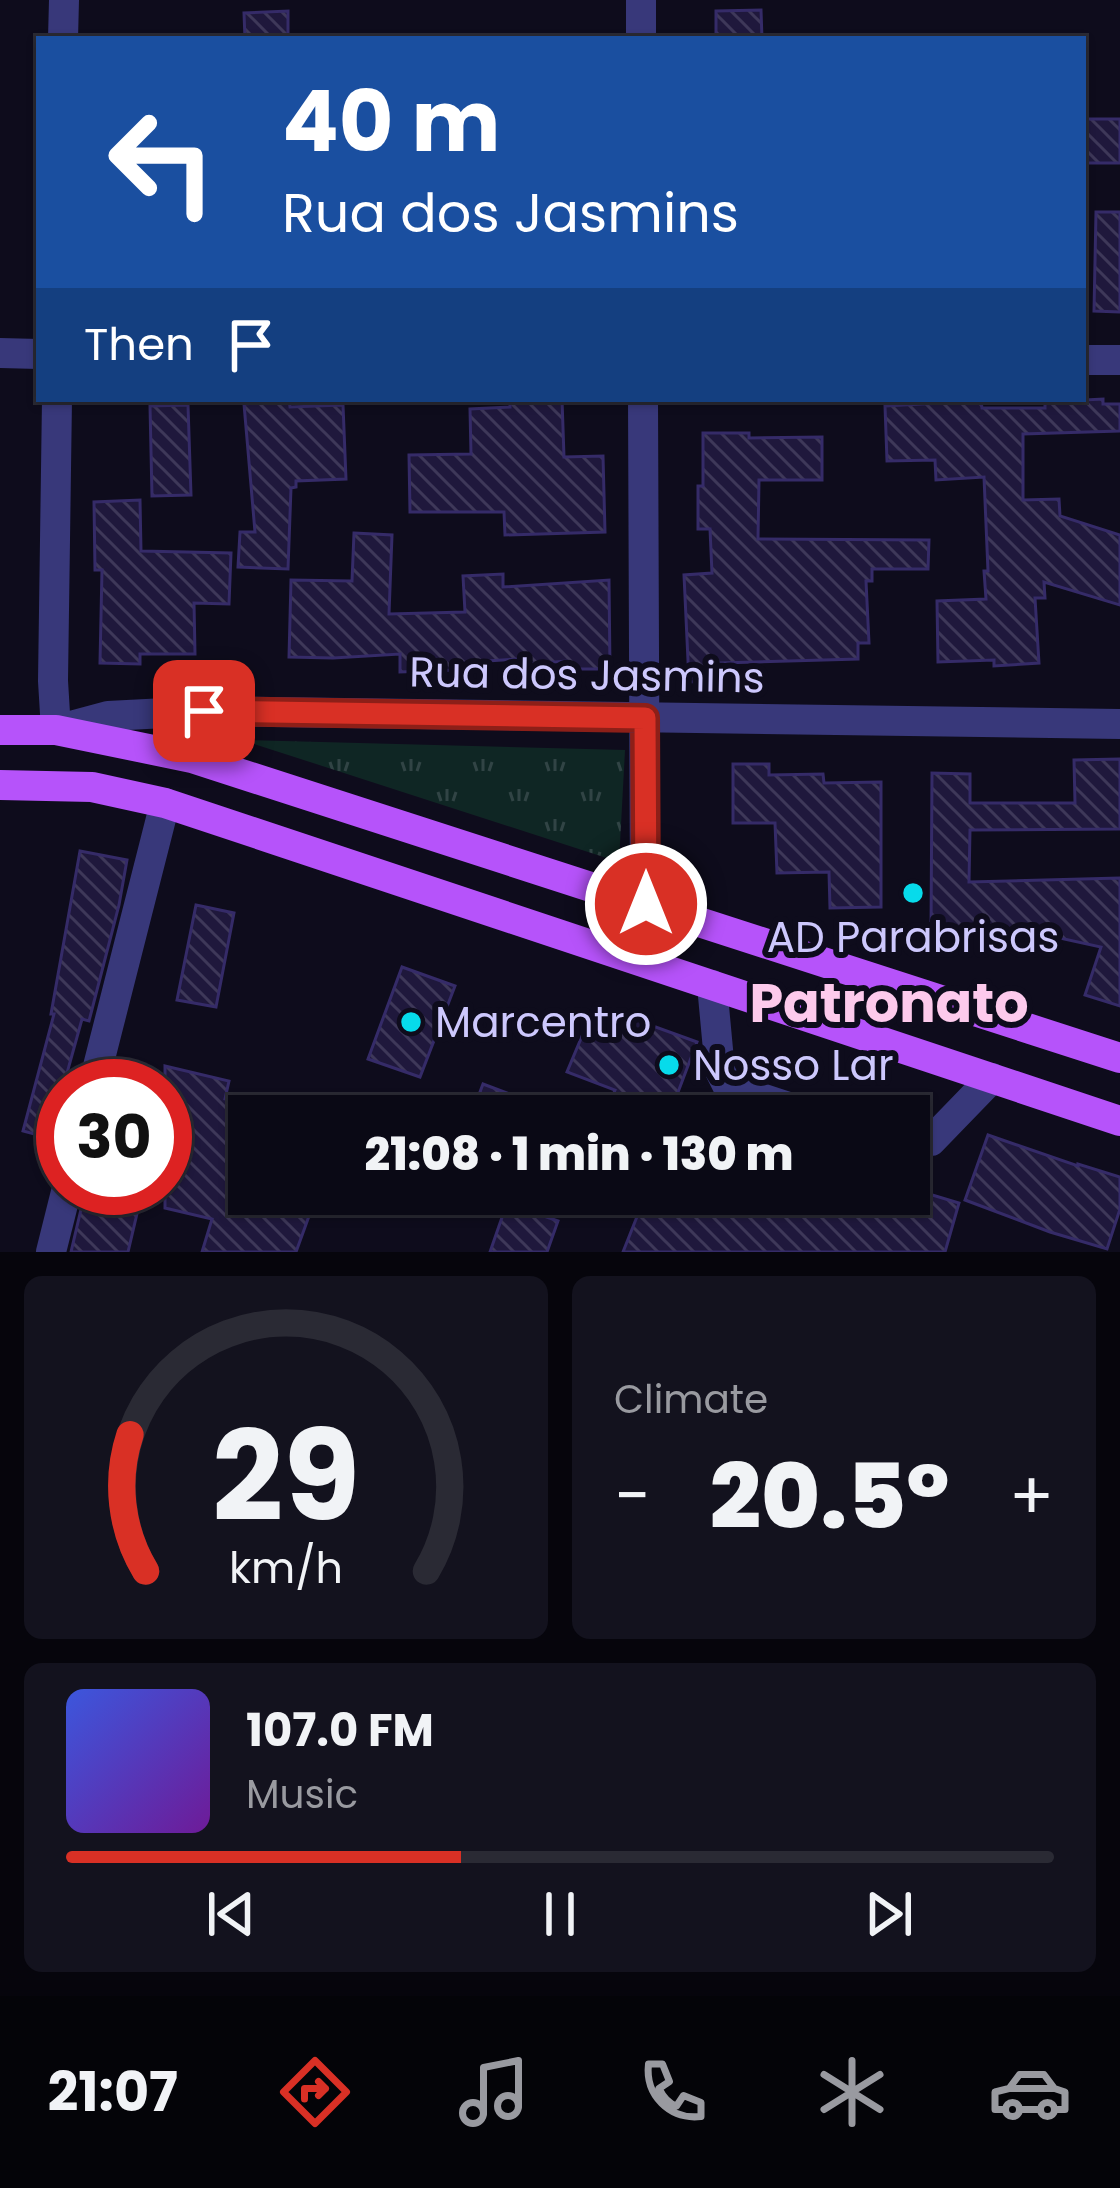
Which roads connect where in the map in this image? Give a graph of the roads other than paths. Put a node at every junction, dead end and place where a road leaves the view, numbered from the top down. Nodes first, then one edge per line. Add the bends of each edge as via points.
1 (64, 0) edge
2 (641, 0) edge
3 (64, 36) edge
4 (641, 36) edge
5 (0, 353) edge
6 (36, 354) edge
7 (1086, 360) edge
8 (1120, 360) edge
9 (57, 402) edge
10 (643, 402) edge
11 (645, 718) junction
12 (1120, 724) edge
13 (0, 730) edge
14 (56, 730) junction
15 (0, 785) edge
16 (165, 803) junction
17 (646, 904) junction
18 (712, 985) junction
19 (1120, 1058) edge
20 (101, 1059) edge
21 (992, 1078) junction
22 (752, 1095) edge
23 (1120, 1120) edge
24 (930, 1141) edge
25 (61, 1215) edge
26 (51, 1252) edge

1 - 3 street
2 - 4 street
5 - 6 street
7 - 8 street
9 - 14 street
10 - 11 street
11 - 12 street, Rua dos Jasmins
11 - 14 street, Rua dos Jasmins via 187,711 108,716
11 - 17 street
13 - 14 main road
14 - 17 main road via 191,758
15 - 16 main road via 92,788
16 - 18 main road
16 - 20 street
17 - 19 main road
18 - 21 main road
18 - 22 street via 720,1071 728,1087
21 - 23 main road
21 - 24 street
25 - 26 street

